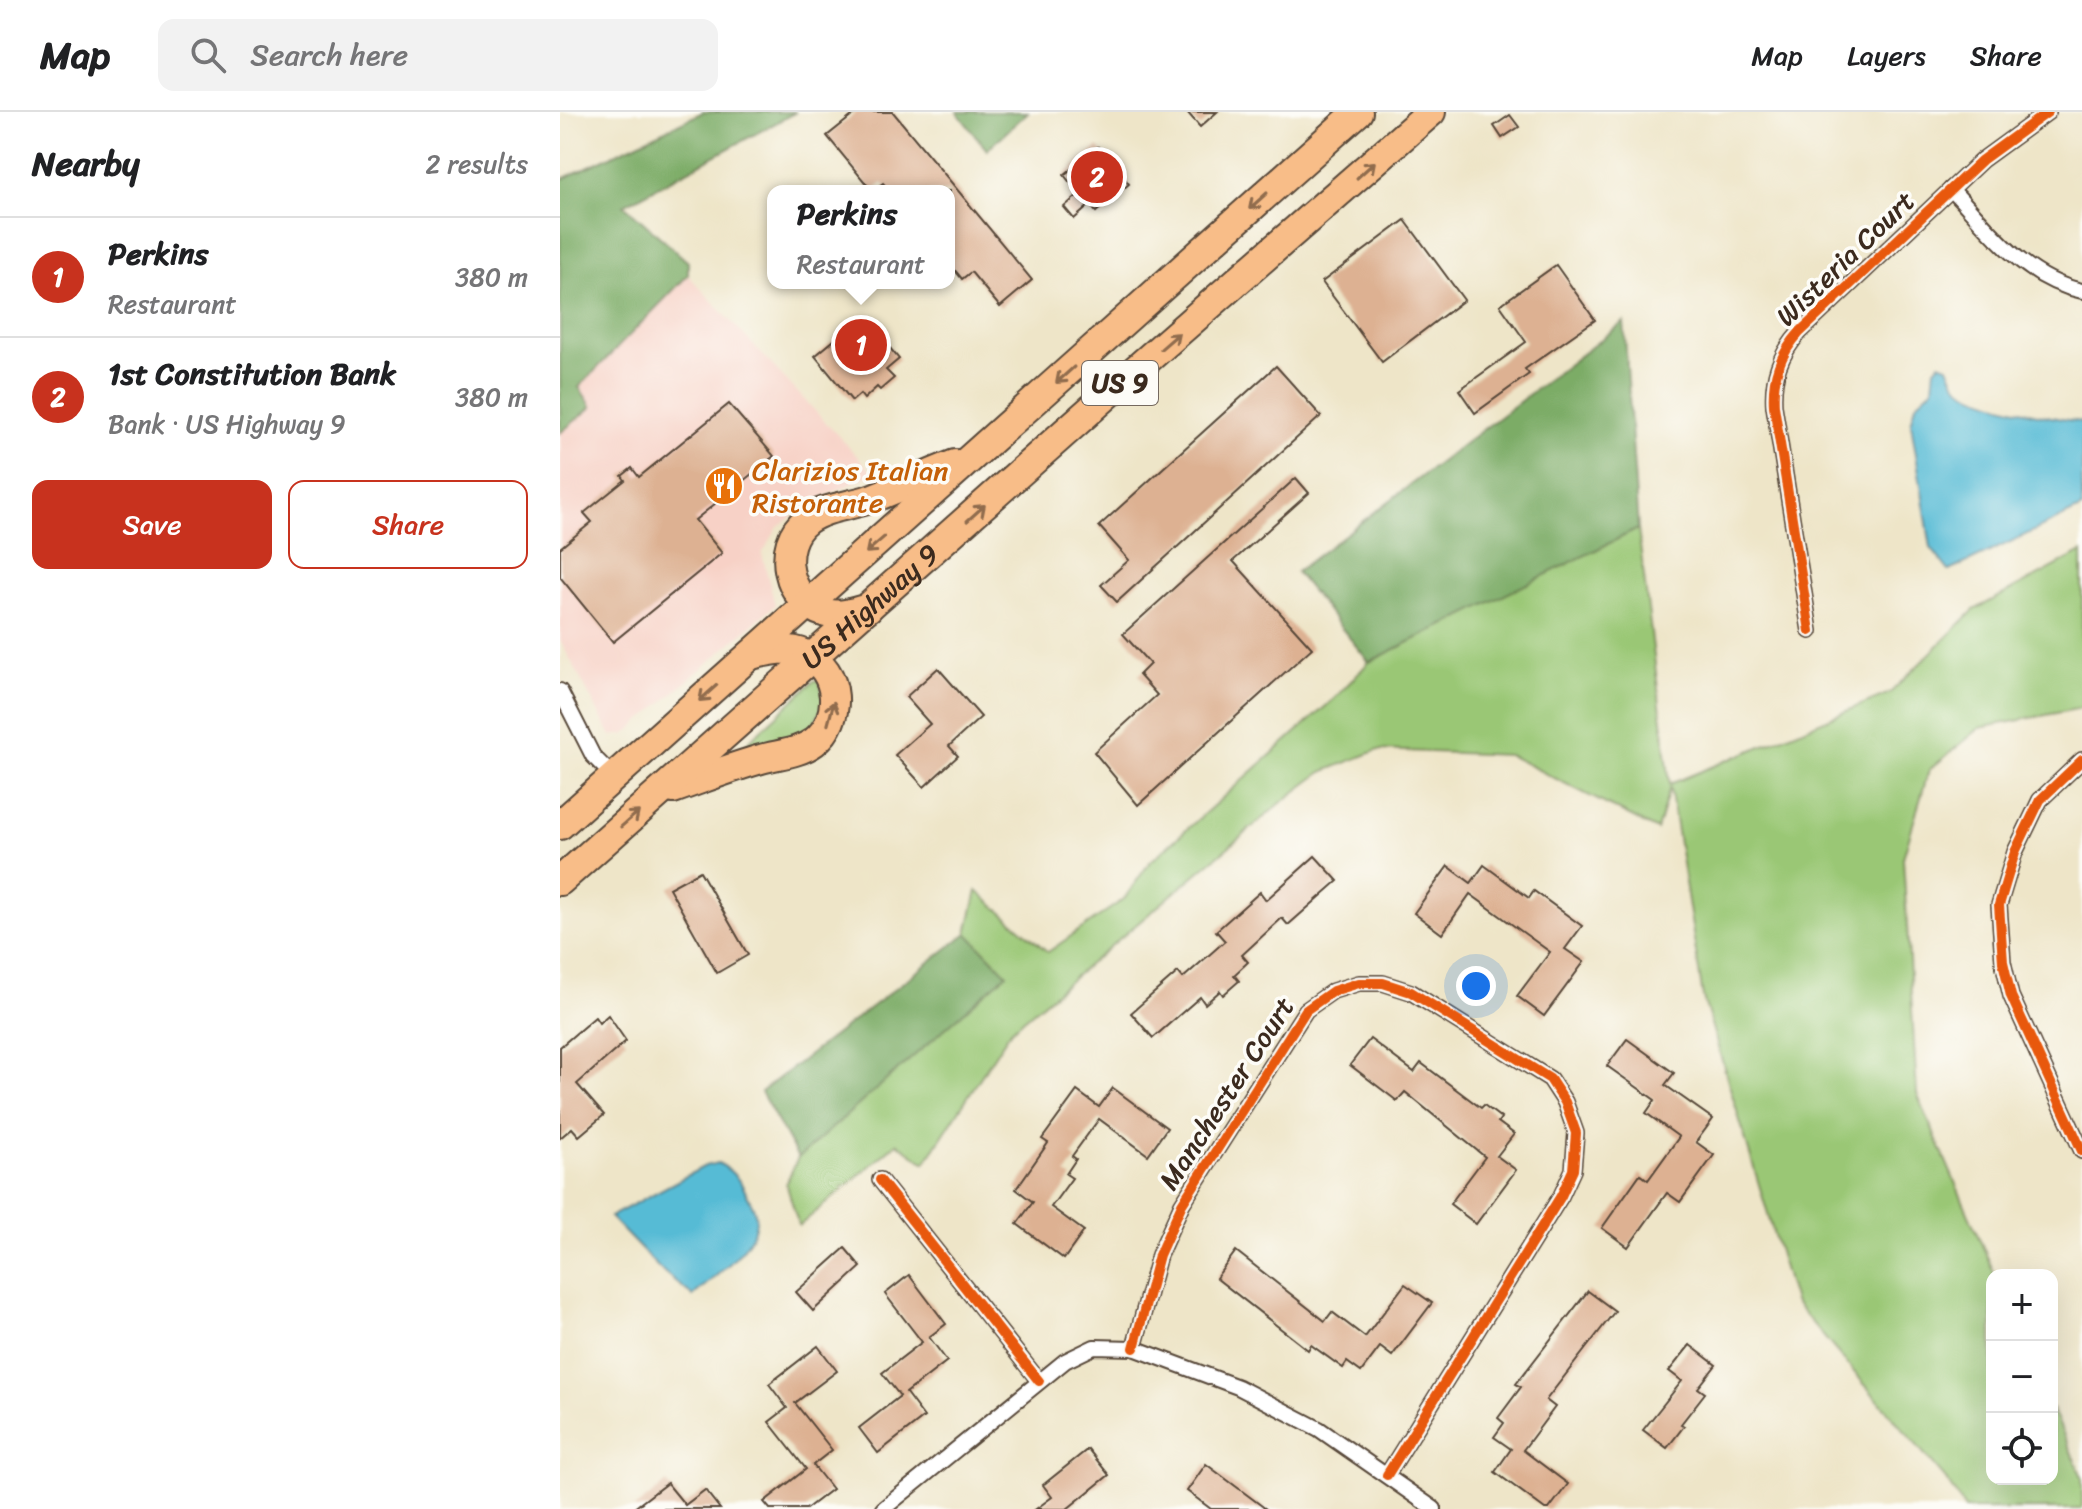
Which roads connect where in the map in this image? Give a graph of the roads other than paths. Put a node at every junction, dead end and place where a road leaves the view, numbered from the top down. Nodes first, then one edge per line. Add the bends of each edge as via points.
1 (1358, 112) edge
2 (1431, 112) edge
3 (2048, 112) edge
4 (1951, 189) junction
5 (2082, 291) edge
6 (975, 456) junction
7 (808, 605) junction
8 (869, 608) junction
9 (1810, 631) dead end
10 (750, 656) junction
11 (812, 658) junction
12 (560, 691) edge
13 (2082, 760) edge
14 (614, 777) junction
15 (658, 794) junction
16 (560, 825) edge
17 (560, 881) edge
18 (2082, 1151) edge
19 (880, 1180) dead end
20 (1134, 1348) junction
21 (1039, 1381) junction
22 (1387, 1475) junction
23 (883, 1509) edge
24 (1434, 1509) edge

1 -> 6 highway, US Highway 9 / US 9
8 -> 2 highway, US Highway 9 / US 9
3 - 4 street, Wisteria Court via 1997,147
4 - 5 street via 2023,264 2045,279
4 - 9 street, Wisteria Court via 1800,332 1778,366 1774,406
6 -> 7 highway, US Highway 9 / US 9
6 - 7 highway via 805,521 791,542 788,569
7 - 8 highway via 829,614
7 - 10 highway, US Highway 9 / US 9
8 - 11 highway, US Highway 9 / US 9
10 - 11 highway via 790,650
10 -> 14 highway, US Highway 9 / US 9
11 - 15 highway, US Highway 9 / US 9
15 -> 11 highway via 815,741 835,703 830,679
12 - 14 street via 593,756
13 - 18 street via 2040,800 2015,852 1999,905 2011,996
14 - 16 highway, US Highway 9 / US 9
17 -> 15 highway, US Highway 9 / US 9
19 - 21 street
20 - 21 street via 1094,1347
20 - 22 street via 1287,1411
20 - 22 street, Manchester Court via 1159,1255 1182,1204 1306,1010 1333,991 1359,983 1383,983 1411,992 1550,1079 1572,1117 1576,1153 1561,1196
21 - 23 street
22 - 24 street

